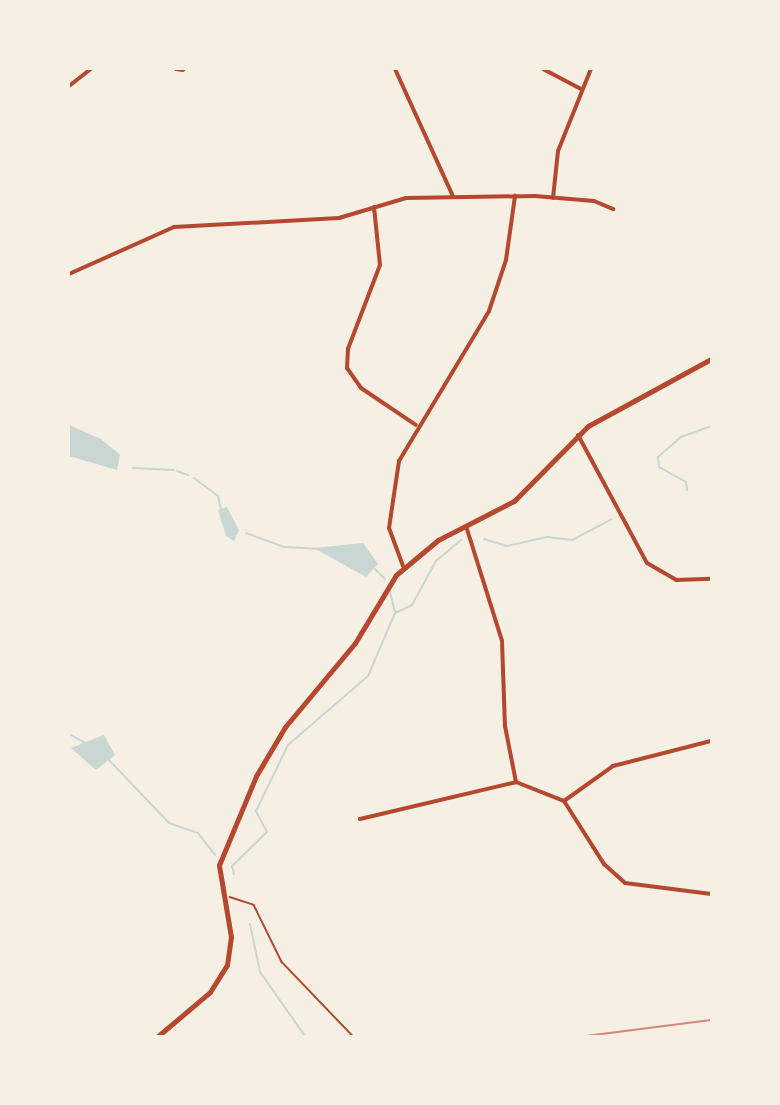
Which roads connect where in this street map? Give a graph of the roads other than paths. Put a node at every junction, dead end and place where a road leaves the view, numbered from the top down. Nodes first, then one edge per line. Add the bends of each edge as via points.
1 (91, 69) edge
2 (176, 69) edge
3 (395, 69) edge
4 (543, 69) edge
5 (591, 69) edge
6 (183, 70) edge
7 (69, 86) edge
8 (580, 89) junction
9 (453, 196) junction
10 (515, 196) junction
11 (553, 198) junction
12 (374, 207) junction
13 (613, 209) dead end
14 (69, 274) edge
15 (711, 359) edge
16 (416, 425) junction
17 (578, 434) junction
18 (466, 526) junction
19 (404, 566) junction
20 (711, 579) edge
21 (711, 741) edge
22 (516, 782) junction
23 (564, 801) junction
24 (360, 819) dead end
25 (711, 894) edge
26 (158, 1036) edge

1 - 7 street
2 - 6 street
3 - 9 street
4 - 8 street
5 - 8 street
8 - 11 street via 558,150
9 - 10 street
9 - 12 street via 406,198
10 - 11 street
10 - 16 street via 506,260 489,310
11 - 13 street via 594,201
12 - 14 street via 329,219 185,225
12 - 16 street via 382,240 380,265 348,348 348,368 361,388
15 - 17 main road
16 - 19 street via 390,498 391,544
17 - 18 main road via 514,501
17 - 20 street via 647,563 676,580
18 - 19 main road
18 - 22 street via 502,641 506,726
19 - 26 main road via 343,660 264,760 223,846 223,898 231,937 223,973 207,995
21 - 23 street via 613,765
22 - 23 street
22 - 24 street
23 - 25 street via 604,864 625,883

